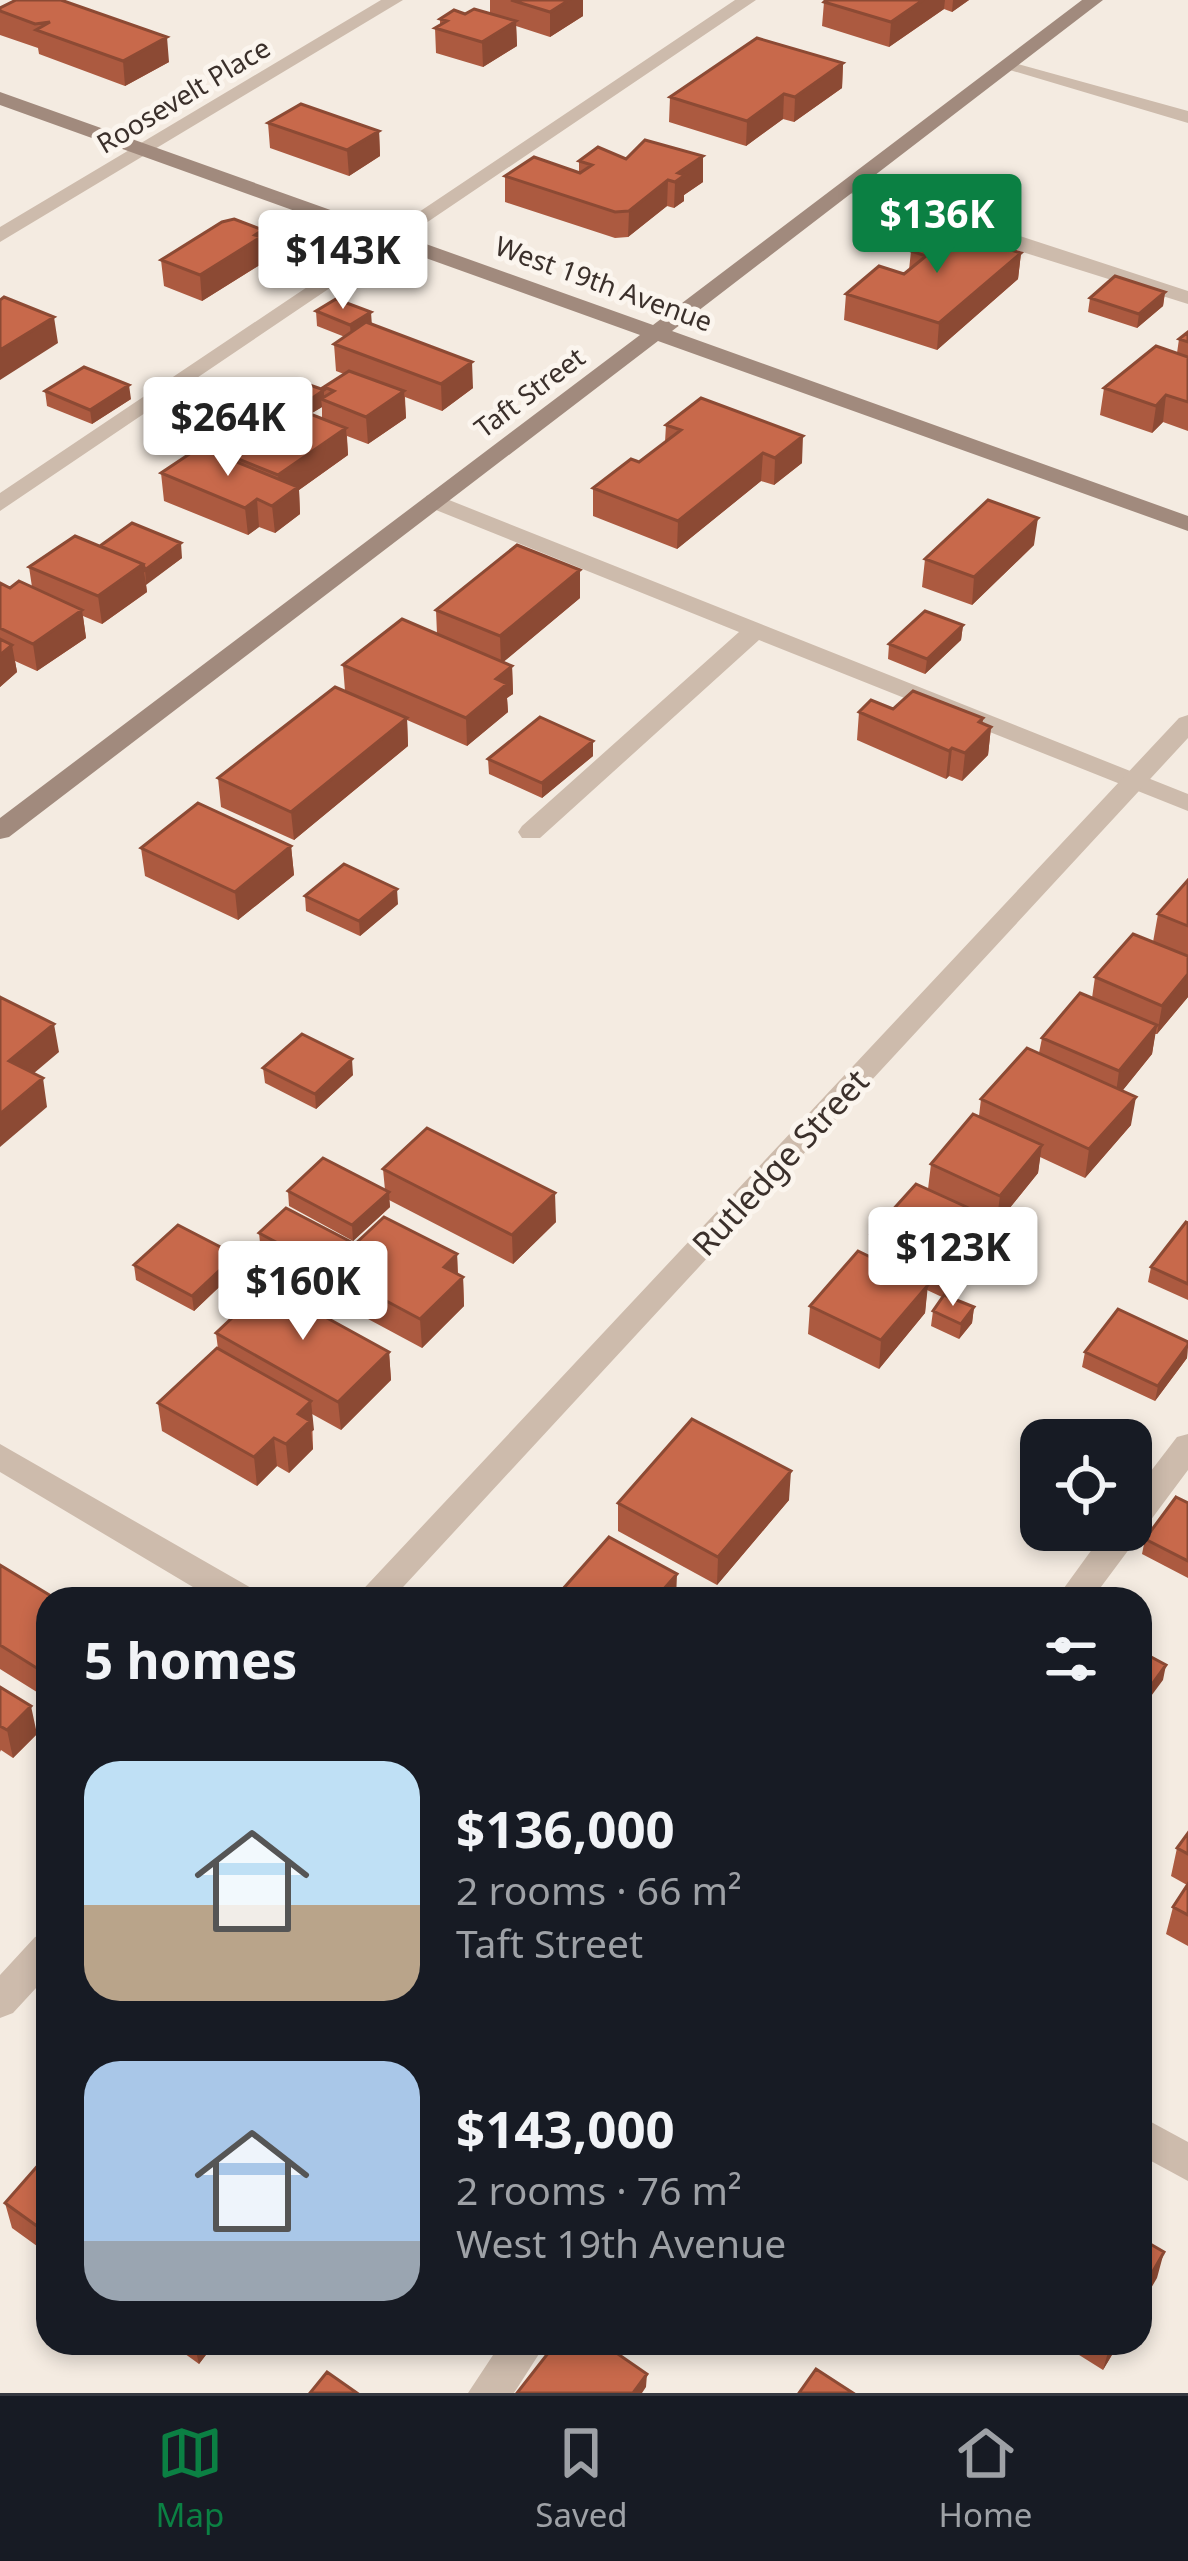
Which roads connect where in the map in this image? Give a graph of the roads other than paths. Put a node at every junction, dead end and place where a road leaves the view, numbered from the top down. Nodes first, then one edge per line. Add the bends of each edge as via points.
1 (394, 0) edge
2 (747, 0) edge
3 (1094, 0) edge
4 (1010, 64) junction
5 (0, 98) edge
6 (1188, 117) edge
7 (145, 149) junction
8 (849, 186) junction
9 (0, 236) edge
10 (393, 239) junction
11 (1188, 298) edge
12 (656, 333) junction
13 (434, 501) junction
14 (0, 504) edge
15 (1188, 524) edge
16 (756, 630) junction
17 (1188, 723) edge
18 (1135, 782) junction
19 (1188, 803) edge
20 (0, 832) edge
21 (531, 832) dead end
22 (1188, 1446) edge
23 (0, 1456) edge
24 (1152, 1494) edge
25 (1109, 1551) edge
26 (221, 1587) edge
27 (382, 1587) edge
28 (1082, 1587) edge
29 (36, 1962) edge
30 (0, 2001) edge
31 (1152, 2141) edge
32 (1188, 2163) edge
33 (517, 2355) edge
34 (490, 2393) edge

1 - 7 street, Roosevelt Place
2 - 10 street
3 - 4 street, Taft Street
4 - 6 street
4 - 8 street, Taft Street
5 - 7 street, West 19th Avenue
7 - 9 street, Roosevelt Place
7 - 10 street, West 19th Avenue
8 - 11 street
8 - 12 street, Taft Street
10 - 12 street, West 19th Avenue
10 - 14 street
12 - 13 street, Taft Street
12 - 15 street, West 19th Avenue
13 - 16 street
13 - 20 street, Taft Street
16 - 18 street
16 - 21 street
17 - 18 street, Rutledge Street
18 - 19 street
18 - 27 street, Rutledge Street
22 - 24 street
23 - 26 street
25 - 28 street
29 - 30 street
31 - 32 street
33 - 34 street

